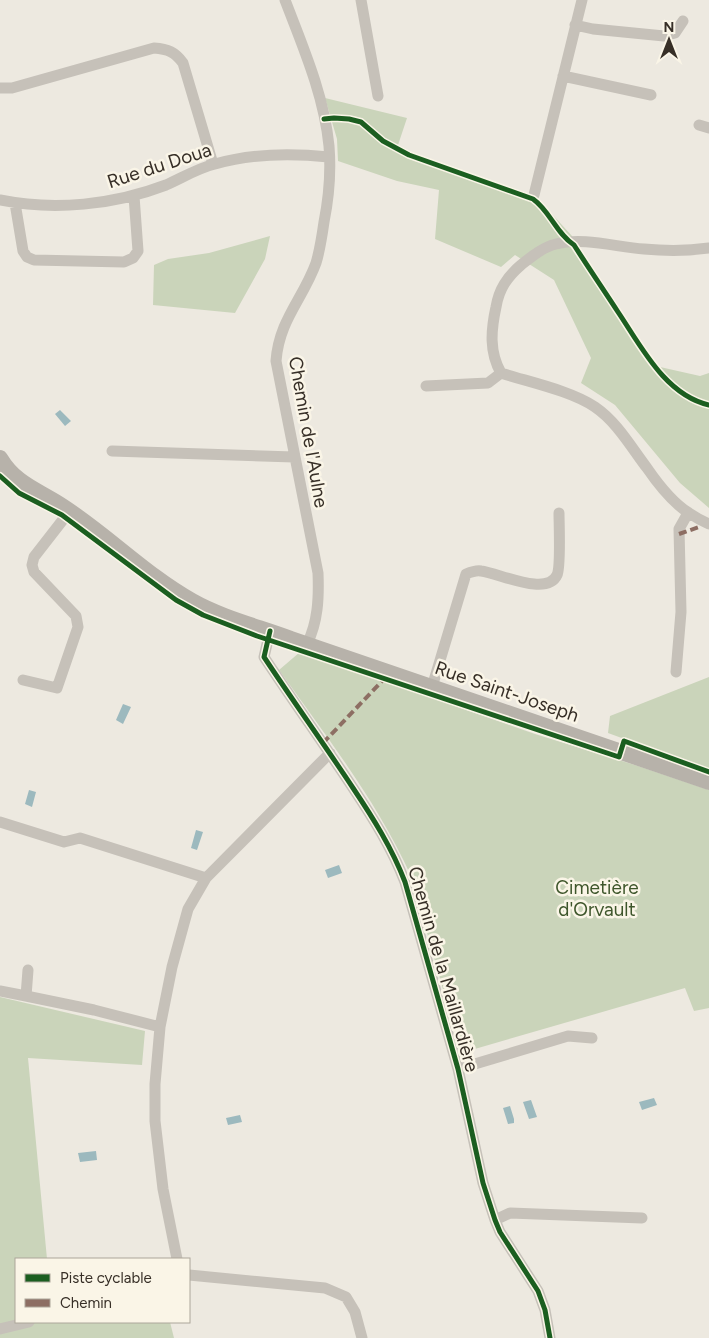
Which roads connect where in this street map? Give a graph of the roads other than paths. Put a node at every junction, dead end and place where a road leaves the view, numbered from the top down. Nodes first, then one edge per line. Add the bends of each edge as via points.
1 (285, 0) edge
2 (361, 0) edge
3 (582, 0) edge
4 (683, 21) dead end
5 (575, 25) junction
6 (563, 76) junction
7 (0, 88) edge
8 (651, 95) dead end
9 (378, 96) dead end
10 (329, 157) junction
11 (214, 164) junction
12 (534, 194) dead end
13 (134, 196) junction
14 (0, 200) edge
15 (15, 203) junction
16 (709, 248) edge
17 (502, 373) junction
18 (426, 386) dead end
19 (112, 451) dead end
20 (294, 457) junction
21 (0, 460) edge
22 (69, 512) junction
23 (559, 513) dead end
24 (688, 513) junction
25 (709, 524) edge
26 (270, 631) junction
27 (299, 641) junction
28 (676, 672) dead end
29 (23, 680) dead end
30 (432, 687) junction
31 (330, 753) junction
32 (709, 782) edge
33 (0, 822) edge
34 (206, 878) junction
35 (28, 970) dead end
36 (0, 991) edge
37 (26, 996) junction
38 (160, 1027) junction
39 (592, 1038) dead end
40 (458, 1069) junction
41 (642, 1218) dead end
42 (495, 1220) junction
43 (177, 1258) edge
44 (190, 1275) edge
45 (25, 1323) edge
46 (0, 1329) edge
47 (362, 1338) edge
48 (550, 1338) edge

1 - 10 street, Chemin de l'Aulne via 321,104
2 - 9 street
3 - 5 street
4 - 5 street via 675,33 664,36
5 - 6 street
6 - 8 street
6 - 12 street
7 - 11 street via 12,88 154,48 166,49 177,54 184,63
10 - 11 street, Rue du Doua via 281,154
10 - 20 street, Chemin de l'Aulne via 327,204 318,254 277,345 279,381
11 - 13 street, Rue du Doua
13 - 15 street, Rue du Doua via 76,204
13 - 15 street via 138,250 133,258 124,262 34,260 27,257
14 - 15 street, Rue du Doua
16 - 17 street via 645,250 570,242 540,250 509,275 498,295 491,343 495,362
17 - 18 street via 488,383
17 - 24 street via 580,398 596,407 623,435 668,494
19 - 20 street
20 - 27 street, Chemin de l'Aulne via 318,573 319,596 315,620
21 - 22 main road, Rue Saint-Joseph via 21,482
22 - 26 main road, Rue Saint-Joseph via 192,601
22 - 29 street via 34,557 32,565 34,572 76,616 78,627 57,688
23 - 30 street via 558,574 552,583 527,583 480,571 466,574
24 - 25 street
24 - 28 street via 679,529 681,612
26 - 27 main road, Rue Saint-Joseph
26 - 31 street, Chemin de la Maillardière via 264,657
27 - 30 main road, Rue Saint-Joseph
30 - 32 main road, Rue Saint-Joseph
31 - 34 street
31 - 40 street, Chemin de la Maillardière via 396,857
33 - 34 street via 64,842 80,838
34 - 38 street via 188,909
35 - 37 street
36 - 37 street
37 - 38 street
38 - 43 street via 155,1121 163,1189
39 - 40 street via 568,1036
40 - 42 street, Chemin de la Maillardière via 483,1183
41 - 42 street via 510,1213
42 - 48 street, Chemin de la Maillardière via 538,1291
44 - 47 street via 325,1288 346,1297
45 - 46 street

